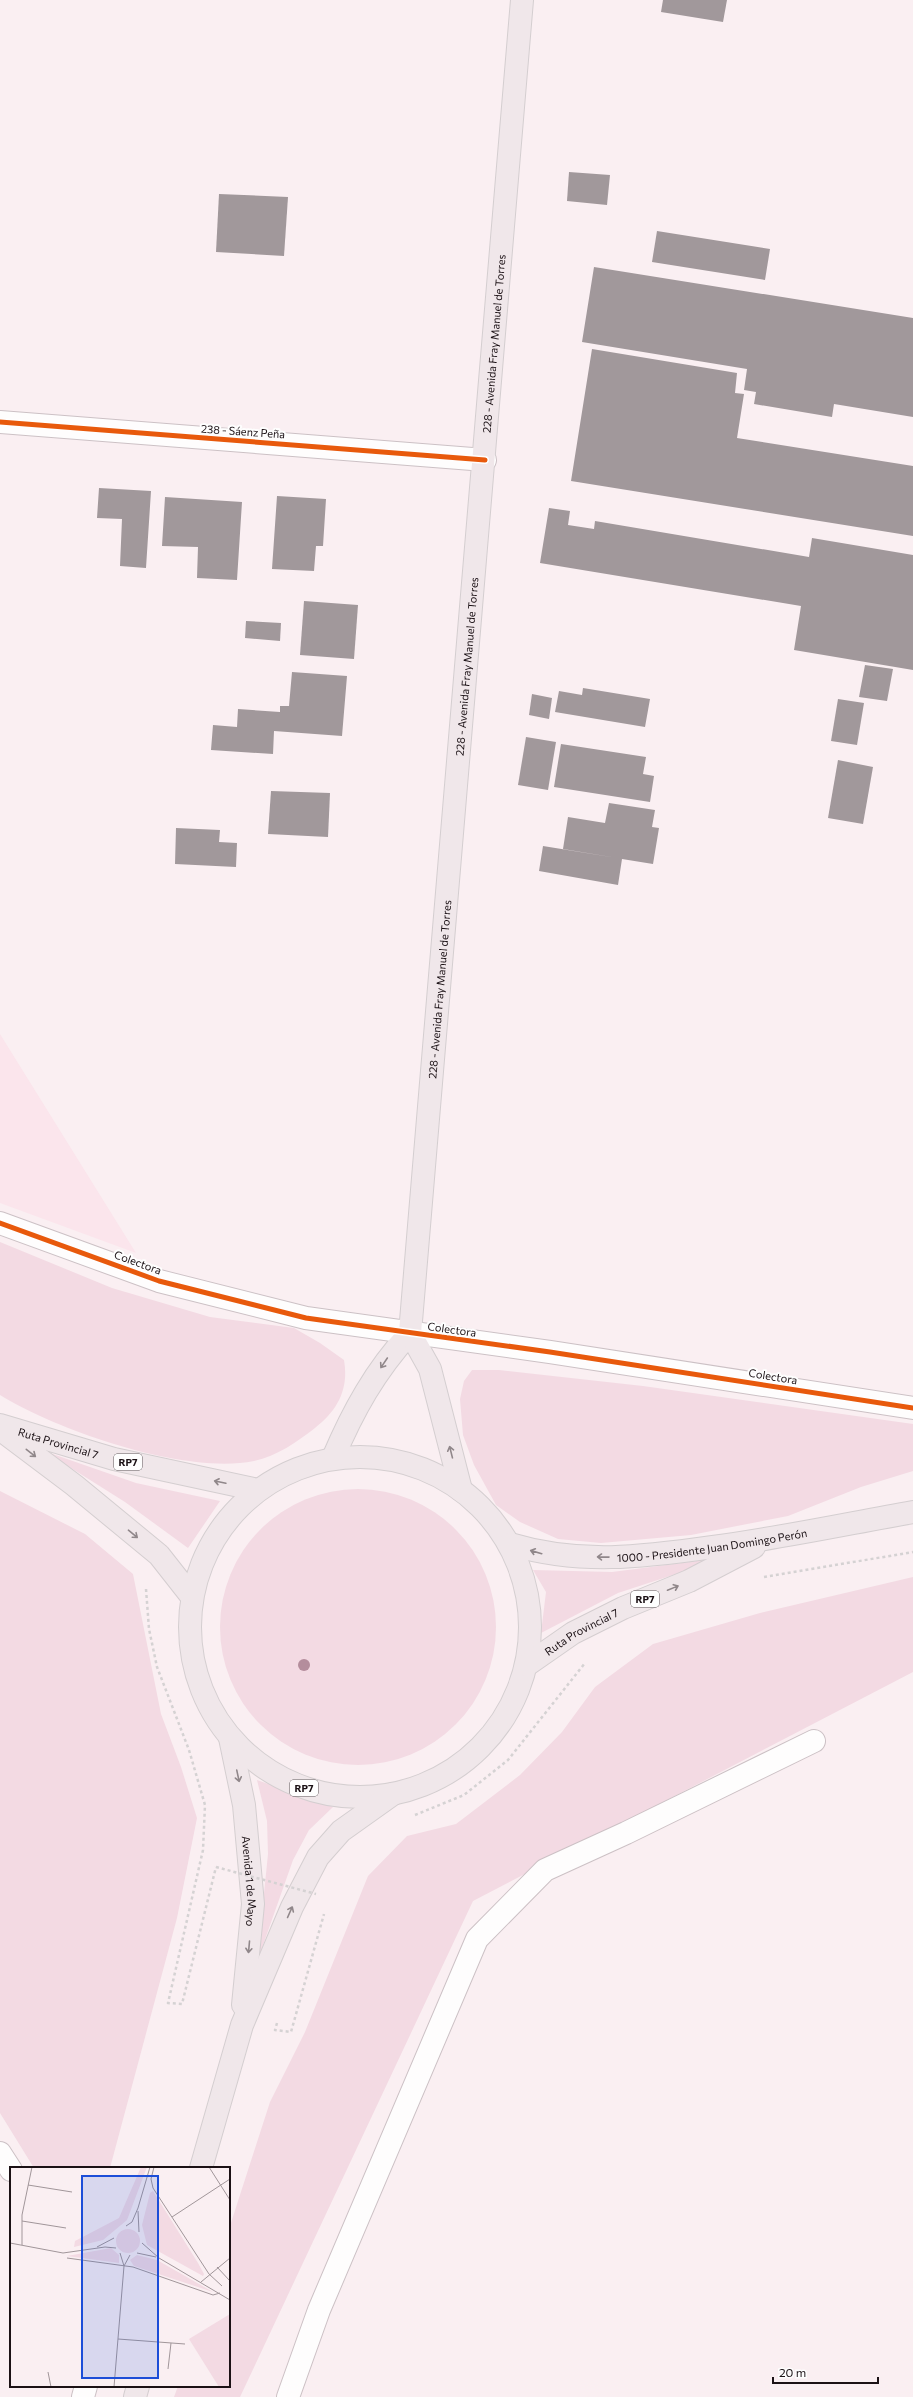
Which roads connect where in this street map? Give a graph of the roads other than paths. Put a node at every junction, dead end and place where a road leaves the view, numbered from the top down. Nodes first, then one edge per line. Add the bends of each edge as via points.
1 (522, 0) edge
2 (0, 422) edge
3 (485, 460) junction
4 (0, 1223) edge
5 (410, 1333) junction
6 (913, 1408) edge
7 (0, 1425) edge
8 (0, 1429) edge
9 (333, 1458) junction
10 (258, 1490) junction
11 (461, 1490) junction
12 (913, 1512) edge
13 (767, 1540) junction
14 (510, 1544) junction
15 (192, 1597) junction
16 (527, 1664) junction
17 (230, 1738) junction
18 (814, 1741) dead end
19 (393, 1794) junction
20 (242, 2025) junction
21 (0, 2153) edge
22 (201, 2167) edge
23 (10, 2168) edge
24 (86, 2387) edge
25 (138, 2387) edge
26 (83, 2397) edge
27 (135, 2397) edge
28 (288, 2397) edge

1 - 3 main road, 228 - Avenida Fray Manuel de Torres
2 - 3 street, 238 - Sáenz Peña
3 - 5 main road, 228 - Avenida Fray Manuel de Torres
4 - 5 street, Colectora via 159,1281 306,1318
5 - 6 street, Colectora
5 -> 9 main road via 386,1359 352,1415
11 -> 5 main road via 430,1369
10 -> 7 main road, Ruta Provincial 7 / RP7 via 114,1459
8 -> 15 main road, Ruta Provincial 7 via 74,1485 159,1555
9 - 10 main road, RP7 via 293,1470
9 - 11 main road, RP7 via 378,1457 422,1468
10 - 15 main road, RP7 via 238,1507 208,1548 198,1572
11 - 14 main road, RP7 via 488,1514
12 - 13 main road, 1000 - Presidente Juan Domingo Perón / RP7
13 -> 14 main road, 1000 - Presidente Juan Domingo Perón / RP7 via 639,1558 541,1554
16 -> 13 main road, Ruta Provincial 7 / RP7 via 580,1630 623,1608 689,1581
14 - 16 main road, RP7 via 526,1589 531,1623
15 - 17 main road, RP7 via 190,1647 203,1696
16 - 19 main road, RP7 via 514,1701 497,1728 465,1762 431,1782
17 - 19 main road, RP7 via 264,1768 304,1788 349,1797
17 -> 20 main road, Avenida 1 de Mayo via 244,1805 253,1904
18 - 28 street via 545,1870 478,1939 322,2303
20 -> 19 main road, Avenida 1 de Mayo via 292,1907 318,1857 341,1831
20 - 22 main road, Avenida 1 de Mayo
21 - 23 street
24 - 26 street
25 - 27 main road

